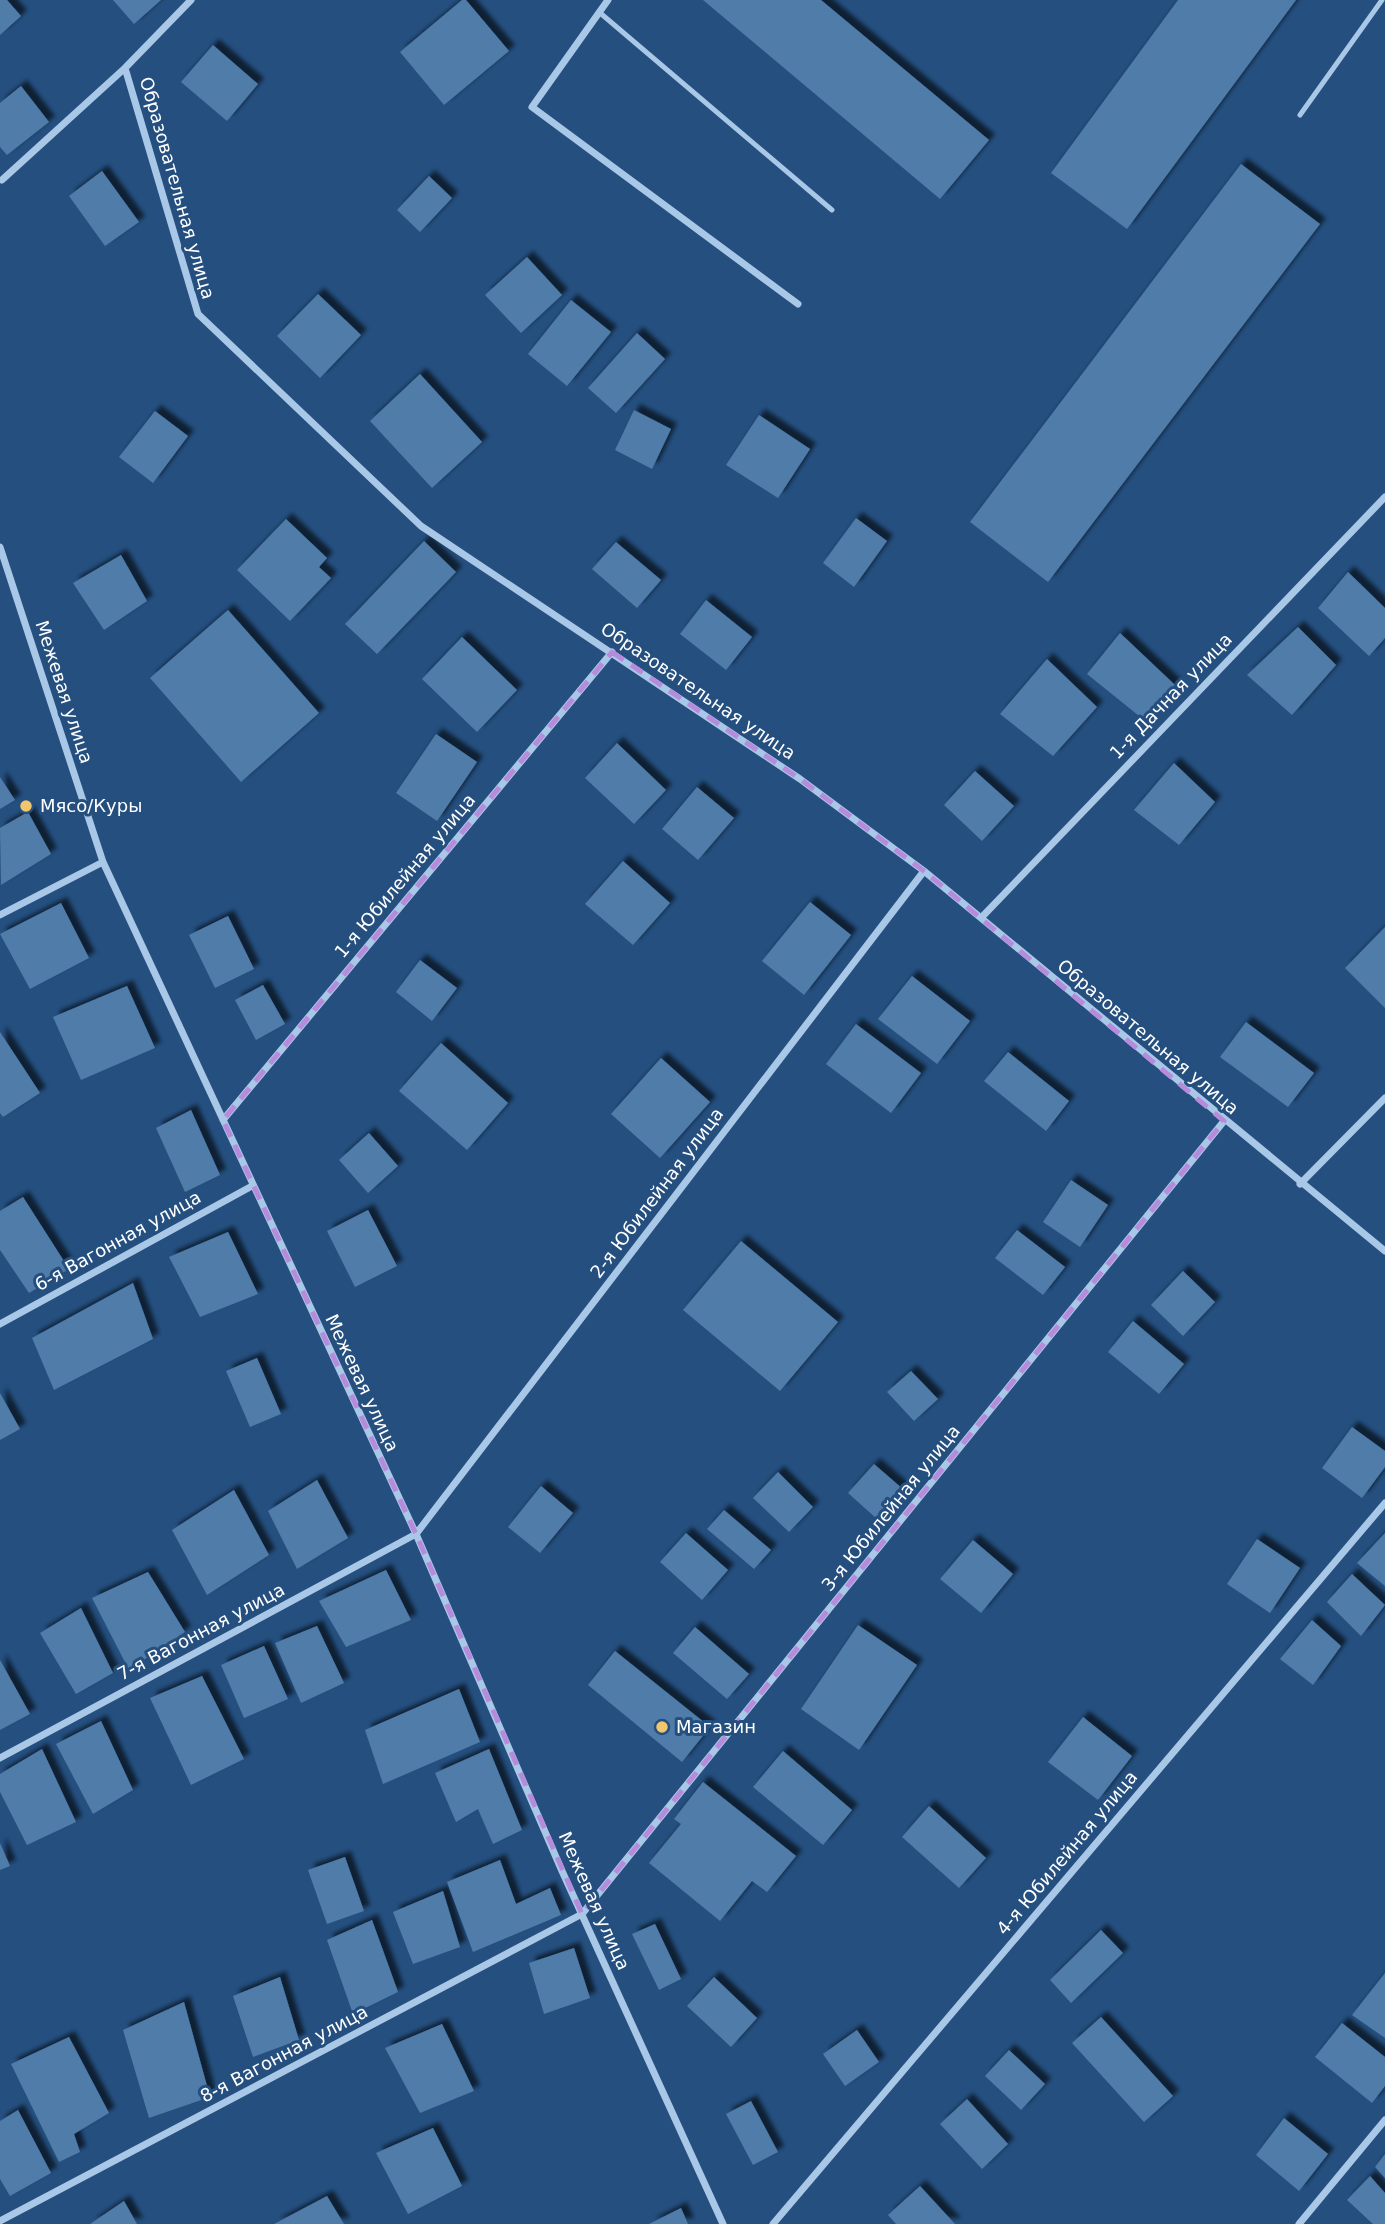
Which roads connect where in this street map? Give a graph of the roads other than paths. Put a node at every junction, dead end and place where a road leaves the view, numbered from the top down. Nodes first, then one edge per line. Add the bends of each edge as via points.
1 (191, 0) edge
2 (608, 0) edge
3 (1382, 0) edge
4 (599, 12) junction
5 (125, 68) junction
6 (1300, 115) dead end
7 (2, 180) dead end
8 (832, 210) dead end
9 (798, 304) dead end
10 (1385, 497) edge
11 (0, 547) edge
12 (612, 652) junction
13 (103, 862) junction
14 (924, 871) junction
15 (0, 915) edge
16 (981, 918) junction
17 (1385, 1098) edge
18 (223, 1121) junction
19 (1224, 1121) junction
20 (1300, 1184) junction
21 (252, 1186) junction
22 (1385, 1251) edge
23 (0, 1324) edge
24 (1385, 1503) edge
25 (416, 1534) junction
26 (0, 1758) edge
27 (582, 1914) junction
28 (1385, 2120) edge
29 (0, 2221) edge
30 (723, 2224) edge
31 (773, 2224) edge
32 (1299, 2224) edge

1 - 5 street, Образовательная улица
2 - 4 street
3 - 6 lane
4 - 8 lane
4 - 9 street via 532,107
5 - 7 street, Образовательная улица
5 - 12 street, Образовательная улица via 198,314 421,526
10 - 16 street, 1-я Дачная улица
11 - 13 street, Межевая улица
12 - 14 street, Образовательная улица via 800,779
12 - 18 street, 1-я Юбилейная улица
13 - 15 street
13 - 18 street, Межевая улица
14 - 16 street, Образовательная улица
14 - 25 street, 2-я Юбилейная улица
16 - 19 street, Образовательная улица
17 - 20 street
18 - 21 street, Межевая улица
19 - 20 street, Образовательная улица
19 - 27 street, 3-я Юбилейная улица
20 - 22 street, Образовательная улица
21 - 23 street, 6-я Вагонная улица
21 - 25 street, Межевая улица
24 - 31 street, 4-я Юбилейная улица
25 - 26 street, 7-я Вагонная улица
25 - 27 street, Межевая улица
27 - 29 street, 8-я Вагонная улица
27 - 30 street, Межевая улица
28 - 32 street

